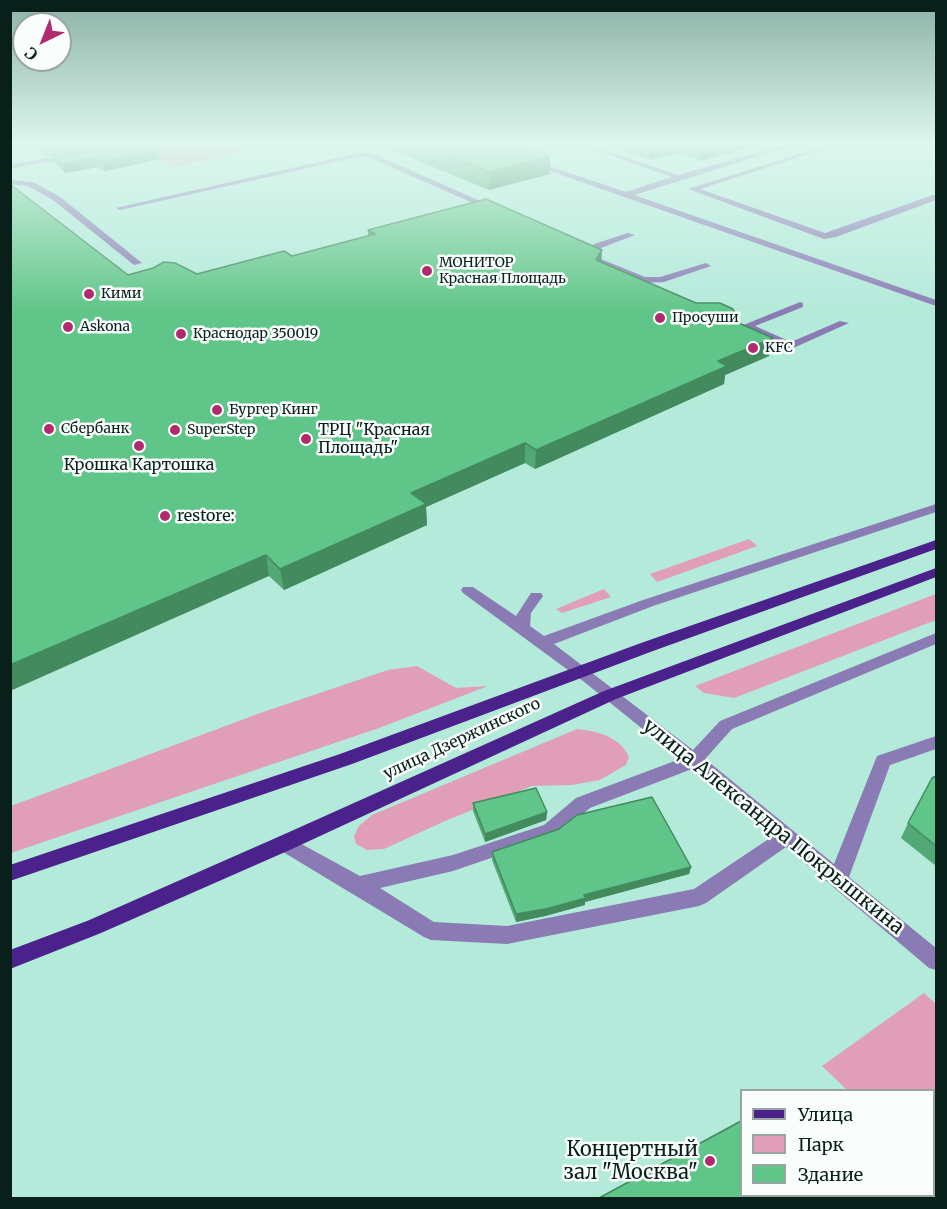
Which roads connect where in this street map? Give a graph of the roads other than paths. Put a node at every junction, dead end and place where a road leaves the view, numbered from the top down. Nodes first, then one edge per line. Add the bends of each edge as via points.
1 (59, 200) edge
2 (154, 200) edge
3 (643, 200) edge
4 (722, 200) edge
5 (927, 200) edge
6 (729, 203) junction
7 (120, 208) dead end
8 (690, 215) junction
9 (631, 235) dead end
10 (137, 263) dead end
11 (706, 266) dead end
12 (936, 303) edge
13 (800, 305) dead end
14 (844, 323) dead end
15 (936, 508) edge
16 (936, 544) edge
17 (936, 572) edge
18 (468, 590) dead end
19 (536, 596) dead end
20 (522, 627) junction
21 (936, 638) edge
22 (541, 643) junction
23 (580, 672) junction
24 (610, 695) junction
25 (936, 742) edge
26 (693, 760) junction
27 (787, 836) junction
28 (285, 843) junction
29 (10, 873) edge
30 (839, 877) junction
31 (358, 885) junction
32 (10, 960) edge
33 (936, 961) edge

1 - 10 street
2 - 7 street
3 - 8 street
4 - 6 street
5 - 6 street via 829,236
6 - 8 street
8 - 12 street
9 - 11 street via 597,246 591,258 644,280 662,280
13 - 14 street via 746,326 791,346
15 - 22 street via 639,606
16 - 23 main road, улица Дзержинского
17 - 24 main road, улица Дзержинского
18 - 20 street, улица Александра Покрышкина
19 - 20 street via 524,612
20 - 22 street, улица Александра Покрышкина
21 - 26 street via 726,725
22 - 23 street, улица Александра Покрышкина
23 - 24 street, улица Александра Покрышкина
23 - 29 main road, улица Дзержинского via 346,759
24 - 26 street, улица Александра Покрышкина
24 - 28 main road, улица Дзержинского
25 - 30 street via 883,760
26 - 27 street, улица Александра Покрышкина
26 - 31 street via 583,802 551,830 453,862
27 - 30 street, улица Александра Покрышкина
27 - 31 street via 699,897 507,935 431,931
28 - 31 street
28 - 32 main road, улица Дзержинского
30 - 33 street, улица Александра Покрышкина

